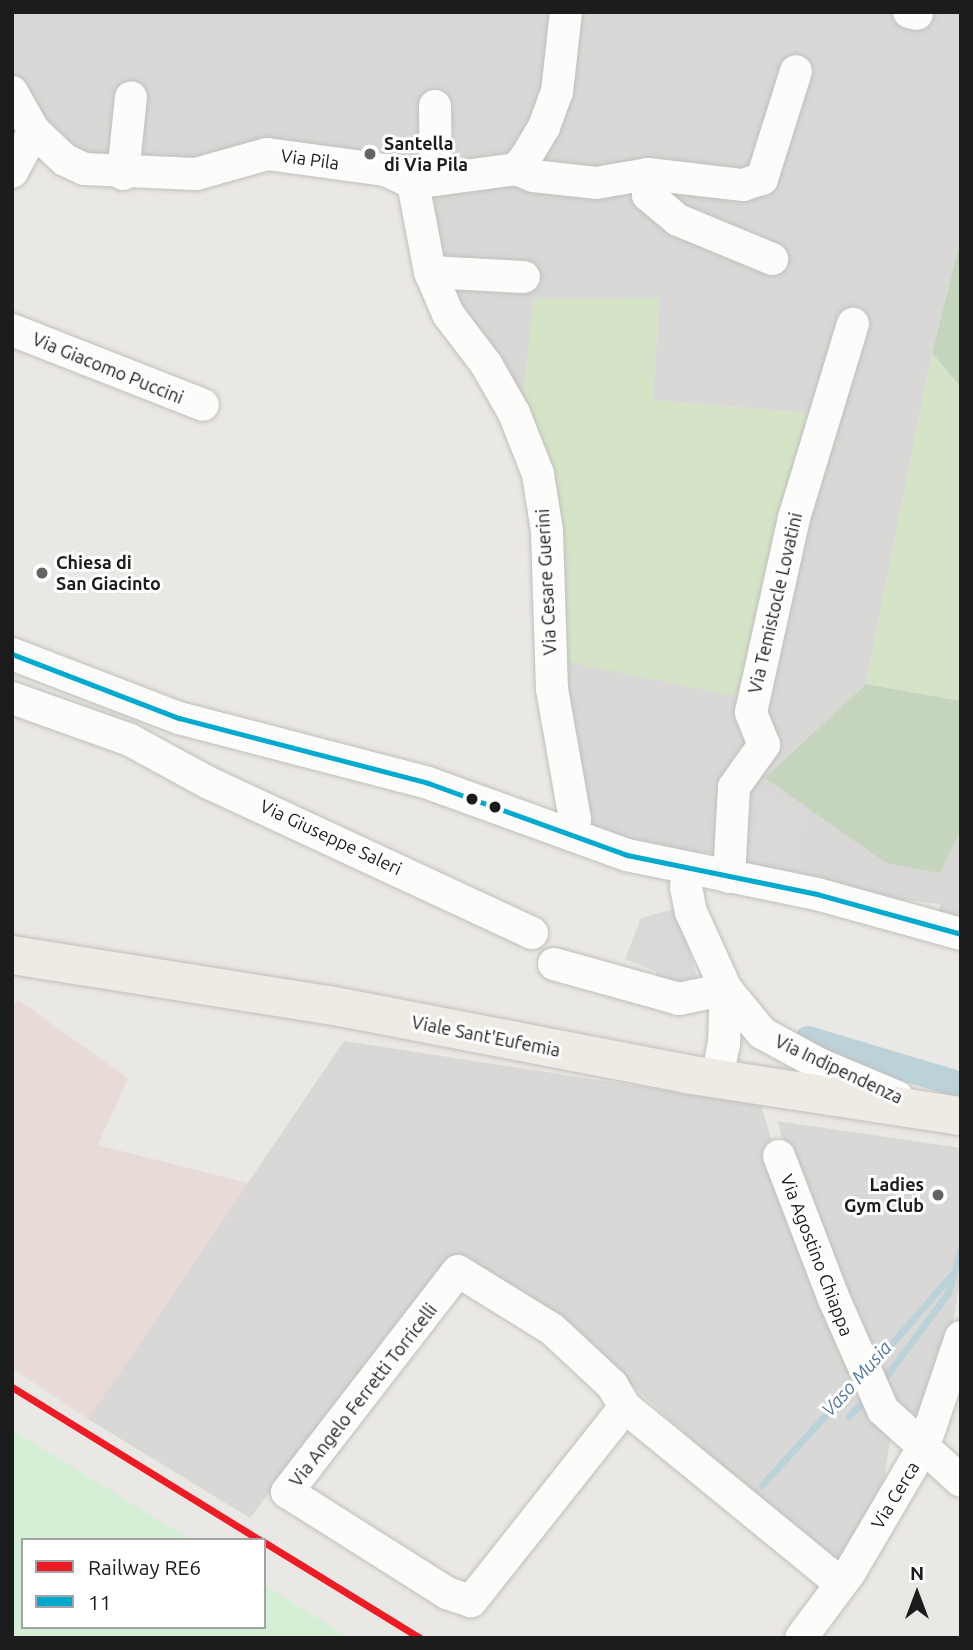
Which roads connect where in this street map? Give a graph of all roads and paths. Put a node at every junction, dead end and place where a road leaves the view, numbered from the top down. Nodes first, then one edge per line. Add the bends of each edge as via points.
1 (566, 12) edge
2 (796, 71) dead end
3 (12, 92) edge
4 (131, 97) dead end
5 (435, 106) dead end
6 (34, 131) junction
7 (516, 169) junction
8 (12, 172) edge
9 (123, 174) junction
10 (648, 174) junction
11 (424, 181) junction
12 (772, 258) dead end
13 (430, 272) junction
14 (524, 277) dead end
15 (853, 324) dead end
16 (12, 330) edge
17 (203, 405) dead end
18 (12, 654) edge
19 (12, 698) edge
20 (142, 704) junction
21 (130, 740) junction
22 (571, 835) junction
23 (688, 869) junction
24 (729, 877) junction
25 (532, 933) dead end
26 (961, 934) edge
27 (12, 955) edge
28 (554, 964) dead end
29 (726, 989) junction
30 (717, 1079) junction
31 (945, 1113) edge
32 (779, 1156) dead end
33 (961, 1337) edge
34 (625, 1408) junction
35 (924, 1446) junction
36 (961, 1481) edge
37 (841, 1584) junction
38 (801, 1638) edge

1 - 7 street via 557,92 544,127
2 - 10 street via 762,179 743,185
3 - 6 street, Via Pila
4 - 9 street
5 - 11 street, Via Cesare Guerini
6 - 8 street
6 - 9 street, Via Pila via 65,160 84,169
7 - 10 street via 533,176 596,183
7 - 11 street
9 - 11 street, Via Pila via 197,174 267,153 386,170
10 - 12 street via 649,195 678,220
11 - 13 street, Via Cesare Guerini
13 - 14 street
13 - 22 street, Via Cesare Guerini via 448,314 486,364 514,413 538,474 547,531 552,689 575,819
15 - 24 street, Via Temistocle Lovatini via 791,531 751,712 764,745 734,787
16 - 17 street, Via Giacomo Puccini
18 - 20 street
19 - 21 street, Via Giuseppe Saleri
20 - 21 street
20 - 22 street via 179,718 428,783
21 - 25 street, Via Giuseppe Saleri via 209,783
22 - 23 street via 626,855
23 - 24 street
23 - 29 street, Via Indipendenza via 691,912
24 - 26 street via 817,894
27 - 30 main road, Viale Sant'Eufemia via 329,1005
28 - 29 street via 679,999
29 - 30 street, Via Indipendenza
29 - 31 street, Via Indipendenza via 762,1033 819,1065
30 - 31 main road, Viale Sant'Eufemia
32 - 35 street, Via Agostino Chiappa via 883,1410
33 - 35 street, Via Cerca
34 - 34 street, Via Angelo Ferretti Torricelli via 612,1385 552,1329 458,1271 287,1492 447,1593 471,1601
34 - 37 street, Via Angelo Ferretti Torricelli
35 - 36 street, Via Agostino Chiappa
35 - 37 street, Via Cerca
37 - 38 street, Via Cerca

